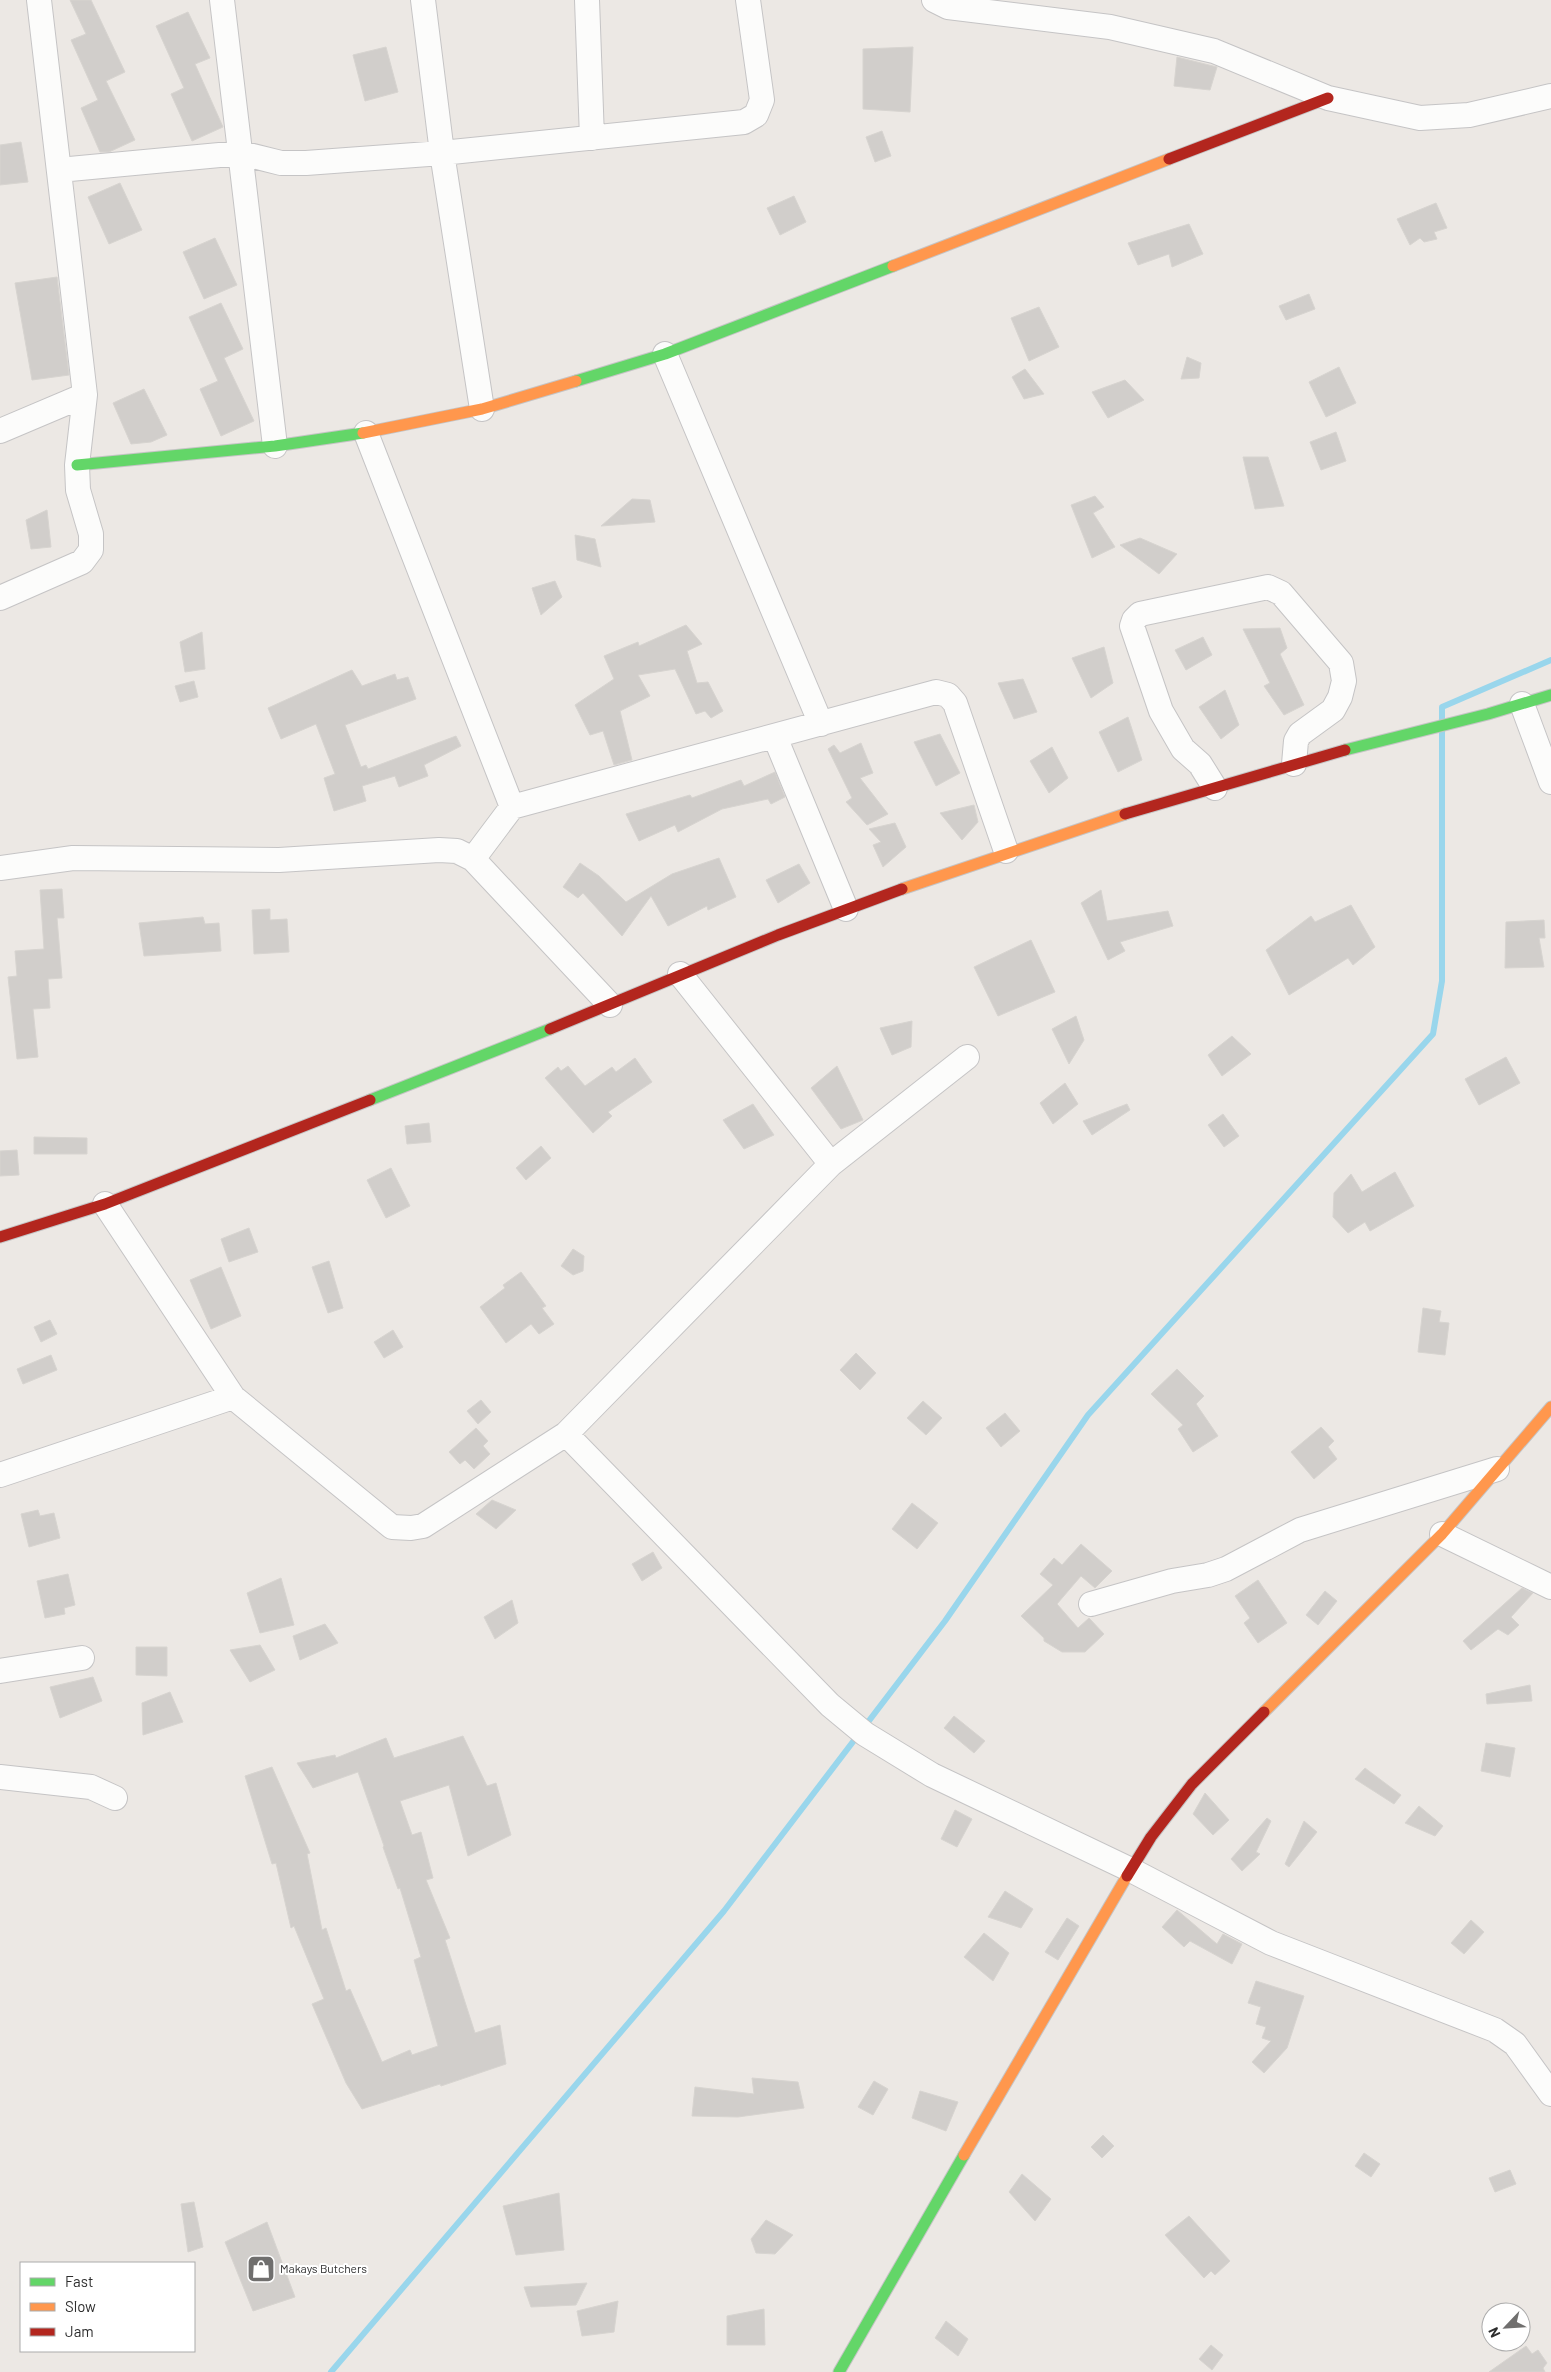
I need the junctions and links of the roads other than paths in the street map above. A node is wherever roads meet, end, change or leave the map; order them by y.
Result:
1 (39, 0) edge
2 (222, 0) edge
3 (424, 0) edge
4 (587, 0) edge
5 (748, 0) edge
6 (934, 0) edge
7 (1551, 96) edge
8 (1328, 98) junction
9 (592, 138) junction
10 (241, 153) junction
11 (442, 153) junction
12 (59, 170) junction
13 (665, 354) junction
14 (85, 395) junction
15 (482, 409) junction
16 (0, 431) edge
17 (366, 433) junction
18 (274, 446) junction
19 (76, 465) junction
20 (0, 598) edge
21 (1551, 695) edge
22 (1522, 704) junction
23 (821, 724) junction
24 (775, 737) junction
25 (1294, 764) junction
26 (1551, 782) edge
27 (1215, 788) junction
28 (512, 807) junction
29 (1006, 851) junction
30 (473, 859) junction
31 (0, 868) edge
32 (846, 909) junction
33 (680, 974) junction
34 (610, 1005) junction
35 (967, 1057) dead end
36 (830, 1164) junction
37 (105, 1204) junction
38 (0, 1237) edge
39 (233, 1397) junction
40 (1551, 1407) edge
41 (566, 1434) junction
42 (1497, 1469) junction
43 (0, 1475) edge
44 (1442, 1534) junction
45 (1551, 1587) edge
46 (1091, 1604) dead end
47 (82, 1658) dead end
48 (0, 1671) edge
49 (0, 1777) edge
50 (115, 1798) dead end
51 (1131, 1870) junction
52 (1551, 2094) edge
53 (839, 2372) edge

1 - 12 street
2 - 10 street
3 - 11 street
4 - 9 street
5 - 9 street
6 - 8 street
7 - 8 street
8 - 13 street
9 - 11 street
10 - 11 street
10 - 12 street
10 - 18 street
11 - 15 street
12 - 14 street
13 - 15 street
13 - 23 street
14 - 16 street
14 - 19 street
15 - 17 street
17 - 18 street
17 - 28 street
18 - 19 street
19 - 20 street
21 - 22 street
22 - 25 street
22 - 26 street
23 - 24 street
23 - 29 street
24 - 28 street
24 - 32 street
25 - 27 street
25 - 27 street
27 - 29 street
28 - 30 street
29 - 32 street
30 - 31 street
30 - 34 street
32 - 33 street
33 - 34 street
33 - 36 street
34 - 37 street
35 - 36 street
36 - 41 street
37 - 38 street
37 - 39 street
39 - 41 street
39 - 43 street
40 - 42 street
41 - 51 street
42 - 44 street
42 - 46 street
44 - 45 street
44 - 51 street
47 - 48 street
49 - 50 street
51 - 52 street
51 - 53 street

